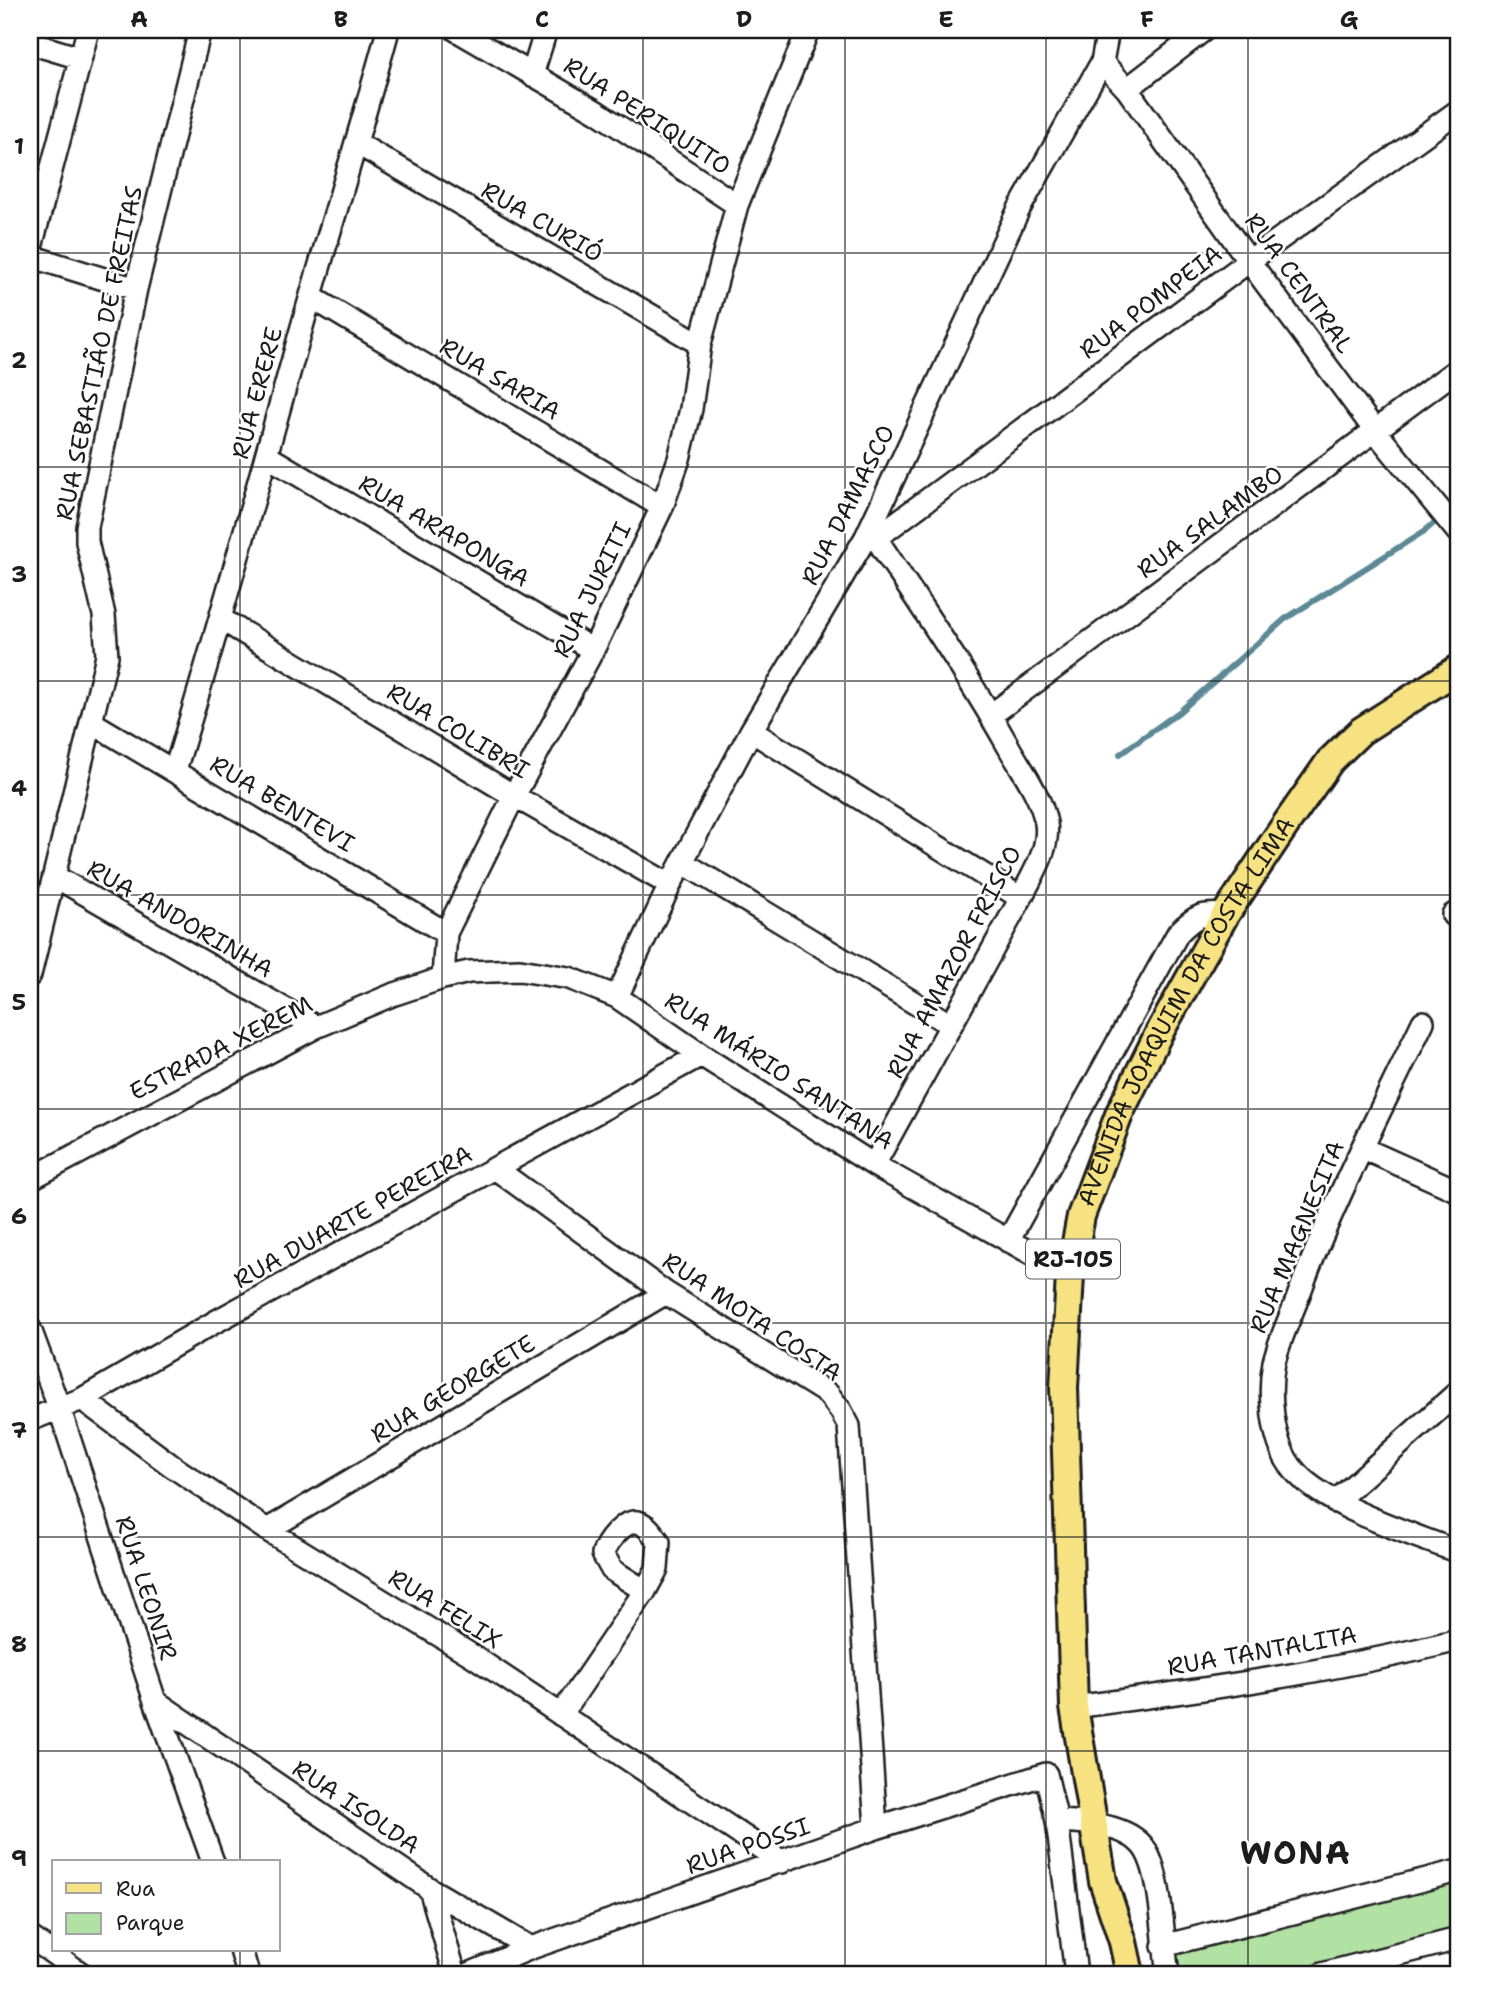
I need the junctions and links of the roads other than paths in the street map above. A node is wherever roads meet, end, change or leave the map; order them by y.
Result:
1 (88, 30) edge
2 (200, 30) edge
3 (388, 30) edge
4 (456, 30) edge
5 (546, 30) edge
6 (808, 30) edge
7 (1108, 30) edge
8 (1204, 30) edge
9 (30, 43) edge
10 (80, 58) junction
11 (1102, 62) junction
12 (533, 75) junction
13 (1127, 89) junction
14 (1458, 111) edge
15 (358, 144) junction
16 (737, 205) junction
17 (30, 254) edge
18 (1249, 261) junction
19 (136, 289) junction
20 (310, 297) junction
21 (700, 344) junction
22 (1458, 369) edge
23 (1376, 432) junction
24 (267, 456) junction
25 (662, 507) junction
26 (1458, 532) edge
27 (871, 537) junction
28 (221, 619) junction
29 (593, 650) junction
30 (1458, 669) edge
31 (991, 715) junction
32 (91, 722) junction
33 (751, 731) junction
34 (175, 770) junction
35 (514, 796) junction
36 (682, 862) junction
37 (54, 876) junction
38 (670, 885) junction
39 (1021, 898) junction
40 (1225, 915) junction
41 (446, 933) junction
42 (30, 975) edge
43 (443, 978) junction
44 (617, 997) junction
45 (1423, 1022) dead end
46 (951, 1025) junction
47 (316, 1027) junction
48 (701, 1055) junction
49 (1362, 1148) junction
50 (874, 1165) junction
51 (496, 1169) junction
52 (30, 1179) edge
53 (1458, 1191) edge
54 (1008, 1241) junction
55 (1070, 1275) junction
56 (666, 1293) junction
57 (30, 1329) edge
58 (1458, 1392) edge
59 (82, 1399) junction
60 (60, 1410) junction
61 (30, 1420) edge
62 (1335, 1502) junction
63 (267, 1530) junction
64 (1458, 1552) edge
65 (645, 1591) dead end
66 (1458, 1640) edge
67 (155, 1701) junction
68 (1074, 1707) junction
69 (561, 1715) junction
70 (1086, 1791) junction
71 (1052, 1798) junction
72 (1057, 1821) junction
73 (1091, 1823) junction
74 (876, 1828) junction
75 (212, 1860) edge
76 (782, 1862) junction
77 (1458, 1871) edge
78 (430, 1889) junction
79 (30, 1937) edge
80 (1458, 1939) edge
81 (1163, 1946) junction
82 (531, 1948) junction
83 (242, 1952) edge
84 (82, 1974) edge
85 (248, 1974) edge
86 (455, 1974) edge
87 (469, 1974) edge
88 (1076, 1974) edge
89 (1130, 1974) edge
90 (1168, 1974) edge
91 (1322, 1974) edge

1 - 10 street
2 - 19 street, RUA SEBASTIÃO DE FREITAS
3 - 15 street, RUA ERERE
4 - 12 street, RUA PERIQUITO
5 - 12 street
6 - 16 street
7 - 11 street, RUA DAMASCO
8 - 13 street
9 - 10 street
10 - 17 street
11 - 13 street, RUA CENTRAL
11 - 27 street, RUA DAMASCO
12 - 16 street, RUA PERIQUITO
13 - 18 street, RUA CENTRAL
14 - 18 street, RUA POMPEIA
15 - 20 street, RUA ERERE
15 - 21 street, RUA CURIÓ
16 - 21 street, RUA JURITI
17 - 19 street
18 - 23 street, RUA CENTRAL
18 - 27 street, RUA POMPEIA
19 - 32 street, RUA SEBASTIÃO DE FREITAS
20 - 24 street, RUA ERERE
20 - 25 street, RUA SARIA
21 - 25 street, RUA JURITI
22 - 23 street, RUA SALAMBO
23 - 26 street, RUA CENTRAL
23 - 31 street, RUA SALAMBO
24 - 28 street, RUA ERERE
24 - 29 street, RUA ARAPONGA
25 - 29 street, RUA JURITI
27 - 31 street, RUA AMAZOR FRISCO
27 - 33 street, RUA DAMASCO
28 - 34 street, RUA ERERE
28 - 35 street, RUA COLIBRI
29 - 35 street, RUA JURITI
30 - 40 main road, AVENIDA JOAQUIM DA COSTA LIMA / RJ-105
31 - 39 street, RUA AMAZOR FRISCO
32 - 34 street, RUA BENTEVI
32 - 37 street, RUA SEBASTIÃO DE FREITAS
33 - 36 street, RUA DAMASCO
33 - 39 street
34 - 41 street, RUA BENTEVI
35 - 38 street, RUA COLIBRI
35 - 41 street, RUA JURITI
36 - 38 street, RUA DAMASCO
36 - 46 street
37 - 42 street, RUA SEBASTIÃO DE FREITAS
37 - 47 street, RUA ANDORINHA
38 - 44 street, RUA DAMASCO
39 - 46 street, RUA AMAZOR FRISCO
40 - 54 street
40 - 55 main road, AVENIDA JOAQUIM DA COSTA LIMA / RJ-105
41 - 43 street, RUA JURITI
43 - 44 street, RUA MÁRIO SANTANA
43 - 47 street, ESTRADA XEREM
44 - 48 street, RUA MÁRIO SANTANA
45 - 49 street, RUA MAGNESITA
46 - 50 street, RUA AMAZOR FRISCO
47 - 52 street, ESTRADA XEREM
48 - 50 street, RUA MÁRIO SANTANA
48 - 51 street, RUA DUARTE PEREIRA
49 - 53 street
49 - 62 street, RUA MAGNESITA
50 - 54 street, RUA MÁRIO SANTANA
51 - 56 street, RUA MOTA COSTA
51 - 59 street, RUA DUARTE PEREIRA
54 - 55 street, RUA MÁRIO SANTANA
55 - 68 main road, AVENIDA JOAQUIM DA COSTA LIMA / RJ-105
56 - 63 street, RUA GEORGETE
56 - 74 street, RUA MOTA COSTA
57 - 60 street, RUA LEONIR
58 - 62 street
59 - 60 street, RUA DUARTE PEREIRA
59 - 63 street, RUA FELIX
60 - 61 street, RUA DUARTE PEREIRA
60 - 67 street, RUA LEONIR
62 - 64 street, RUA MAGNESITA
63 - 69 street, RUA FELIX
65 - 69 street
66 - 68 street, RUA TANTALITA
67 - 75 street, RUA LEONIR
67 - 78 street, RUA ISOLDA
68 - 70 main road, AVENIDA JOAQUIM DA COSTA LIMA / RJ-105
69 - 76 street, RUA FELIX
70 - 71 street
70 - 73 main road, AVENIDA JOAQUIM DA COSTA LIMA / RJ-105
71 - 72 street
71 - 74 street, RUA POSSI
72 - 73 street
72 - 88 street
73 - 81 street
73 - 89 main road, AVENIDA JOAQUIM DA COSTA LIMA / RJ-105
74 - 76 street, RUA POSSI
76 - 82 street, RUA POSSI
77 - 81 street
78 - 82 street, RUA ISOLDA
78 - 86 street
79 - 84 street
80 - 91 street
81 - 90 street
82 - 87 street, RUA POSSI
83 - 85 street

